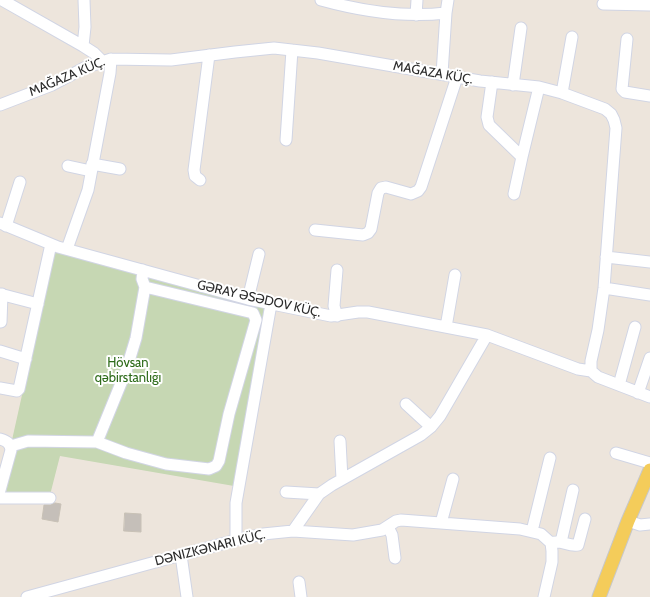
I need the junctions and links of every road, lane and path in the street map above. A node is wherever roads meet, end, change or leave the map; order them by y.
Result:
1 (2, 0) edge
2 (84, 0) edge
3 (321, 0) edge
4 (417, 0) edge
5 (448, 0) edge
6 (603, 4) dead end
7 (650, 5) edge
8 (446, 13) junction
9 (416, 15) junction
10 (521, 28) dead end
11 (572, 37) dead end
12 (626, 39) dead end
13 (83, 46) junction
14 (292, 50) junction
15 (209, 55) junction
16 (107, 60) junction
17 (442, 74) junction
18 (457, 77) junction
19 (492, 82) junction
20 (513, 84) junction
21 (539, 87) junction
22 (562, 93) junction
23 (0, 95) edge
24 (650, 96) edge
25 (5, 104) edge
26 (286, 140) dead end
27 (522, 157) junction
28 (68, 166) dead end
29 (92, 167) junction
30 (120, 169) dead end
31 (200, 180) dead end
32 (20, 182) dead end
33 (514, 194) dead end
34 (3, 224) edge
35 (315, 230) dead end
36 (51, 244) junction
37 (67, 249) junction
38 (259, 254) dead end
39 (606, 257) junction
40 (650, 262) edge
41 (143, 270) junction
42 (337, 270) dead end
43 (455, 275) dead end
44 (145, 287) junction
45 (604, 288) junction
46 (1, 294) edge
47 (650, 295) edge
48 (248, 299) junction
49 (38, 304) junction
50 (271, 304) junction
51 (337, 316) junction
52 (1, 322) edge
53 (446, 327) junction
54 (635, 327) dead end
55 (487, 335) junction
56 (0, 351) edge
57 (650, 358) edge
58 (26, 359) junction
59 (591, 371) junction
60 (619, 385) junction
61 (0, 388) edge
62 (638, 392) junction
63 (650, 397) edge
64 (406, 404) dead end
65 (431, 427) junction
66 (0, 439) edge
67 (340, 441) dead end
68 (97, 442) junction
69 (11, 446) junction
70 (616, 453) dead end
71 (550, 458) dead end
72 (650, 463) edge
73 (650, 470) edge
74 (342, 479) junction
75 (453, 479) dead end
76 (0, 490) edge
77 (573, 490) dead end
78 (286, 492) dead end
79 (320, 494) junction
80 (0, 498) edge
81 (50, 498) dead end
82 (585, 520) dead end
83 (628, 521) junction
84 (441, 523) junction
85 (650, 524) edge
86 (388, 527) junction
87 (293, 531) junction
88 (532, 531) junction
89 (236, 540) junction
90 (556, 542) junction
91 (181, 555) junction
92 (395, 558) dead end
93 (299, 582) dead end
94 (27, 597) edge
95 (187, 597) edge
96 (301, 597) edge
97 (544, 597) edge
98 (599, 597) edge

1 - 13 street
2 - 13 street
3 - 9 street
4 - 9 street
5 - 8 street
6 - 7 street
8 - 9 street
8 - 17 street
10 - 20 street
11 - 22 street
12 - 24 street
13 - 16 street
14 - 15 street, MAĞAZA KÜÇ.
14 - 17 street, MAĞAZA KÜÇ.
14 - 26 street
15 - 16 street, MAĞAZA KÜÇ.
15 - 31 street
16 - 25 street, MAĞAZA KÜÇ.
16 - 29 street
17 - 18 street, MAĞAZA KÜÇ.
18 - 19 street, MAĞAZA KÜÇ.
18 - 35 street
19 - 20 street, MAĞAZA KÜÇ.
19 - 27 street
20 - 21 street, MAĞAZA KÜÇ.
21 - 22 street, MAĞAZA KÜÇ.
21 - 27 street
22 - 39 street, MAĞAZA KÜÇ.
23 - 25 street
27 - 33 street
28 - 29 street
29 - 30 street
29 - 37 street
32 - 34 street
34 - 36 street, GƏRAY ƏSƏDOV KÜÇ.
36 - 37 street, GƏRAY ƏSƏDOV KÜÇ.
36 - 49 street
37 - 41 street, GƏRAY ƏSƏDOV KÜÇ.
38 - 48 street
39 - 40 street
39 - 45 street, MAĞAZA KÜÇ.
41 - 44 street
41 - 48 street, GƏRAY ƏSƏDOV KÜÇ.
42 - 51 street
43 - 53 street
44 - 68 street
44 - 68 street
45 - 47 street
45 - 59 street, MAĞAZA KÜÇ.
46 - 49 street
46 - 52 street
48 - 50 street, GƏRAY ƏSƏDOV KÜÇ.
49 - 58 street
50 - 51 street, GƏRAY ƏSƏDOV KÜÇ.
50 - 89 street
51 - 53 street, GƏRAY ƏSƏDOV KÜÇ.
53 - 55 street, GƏRAY ƏSƏDOV KÜÇ.
54 - 60 street
55 - 59 street, GƏRAY ƏSƏDOV KÜÇ.
55 - 65 street
56 - 58 street
57 - 62 street
58 - 61 street
59 - 60 street, GƏRAY ƏSƏDOV KÜÇ.
60 - 62 street, GƏRAY ƏSƏDOV KÜÇ.
62 - 63 street, GƏRAY ƏSƏDOV KÜÇ.
64 - 65 street
65 - 74 street
66 - 69 street
67 - 74 street
68 - 69 street
69 - 76 street
70 - 72 street
71 - 88 street
73 - 83 main road
74 - 79 street
75 - 84 street
77 - 90 street
78 - 79 street
79 - 87 street
80 - 81 street
82 - 90 street
83 - 85 street
83 - 98 main road
84 - 86 street
84 - 88 street
86 - 87 street
86 - 92 street
87 - 89 street
88 - 90 street
89 - 91 street
90 - 97 street
91 - 94 street
91 - 95 street
93 - 96 street

